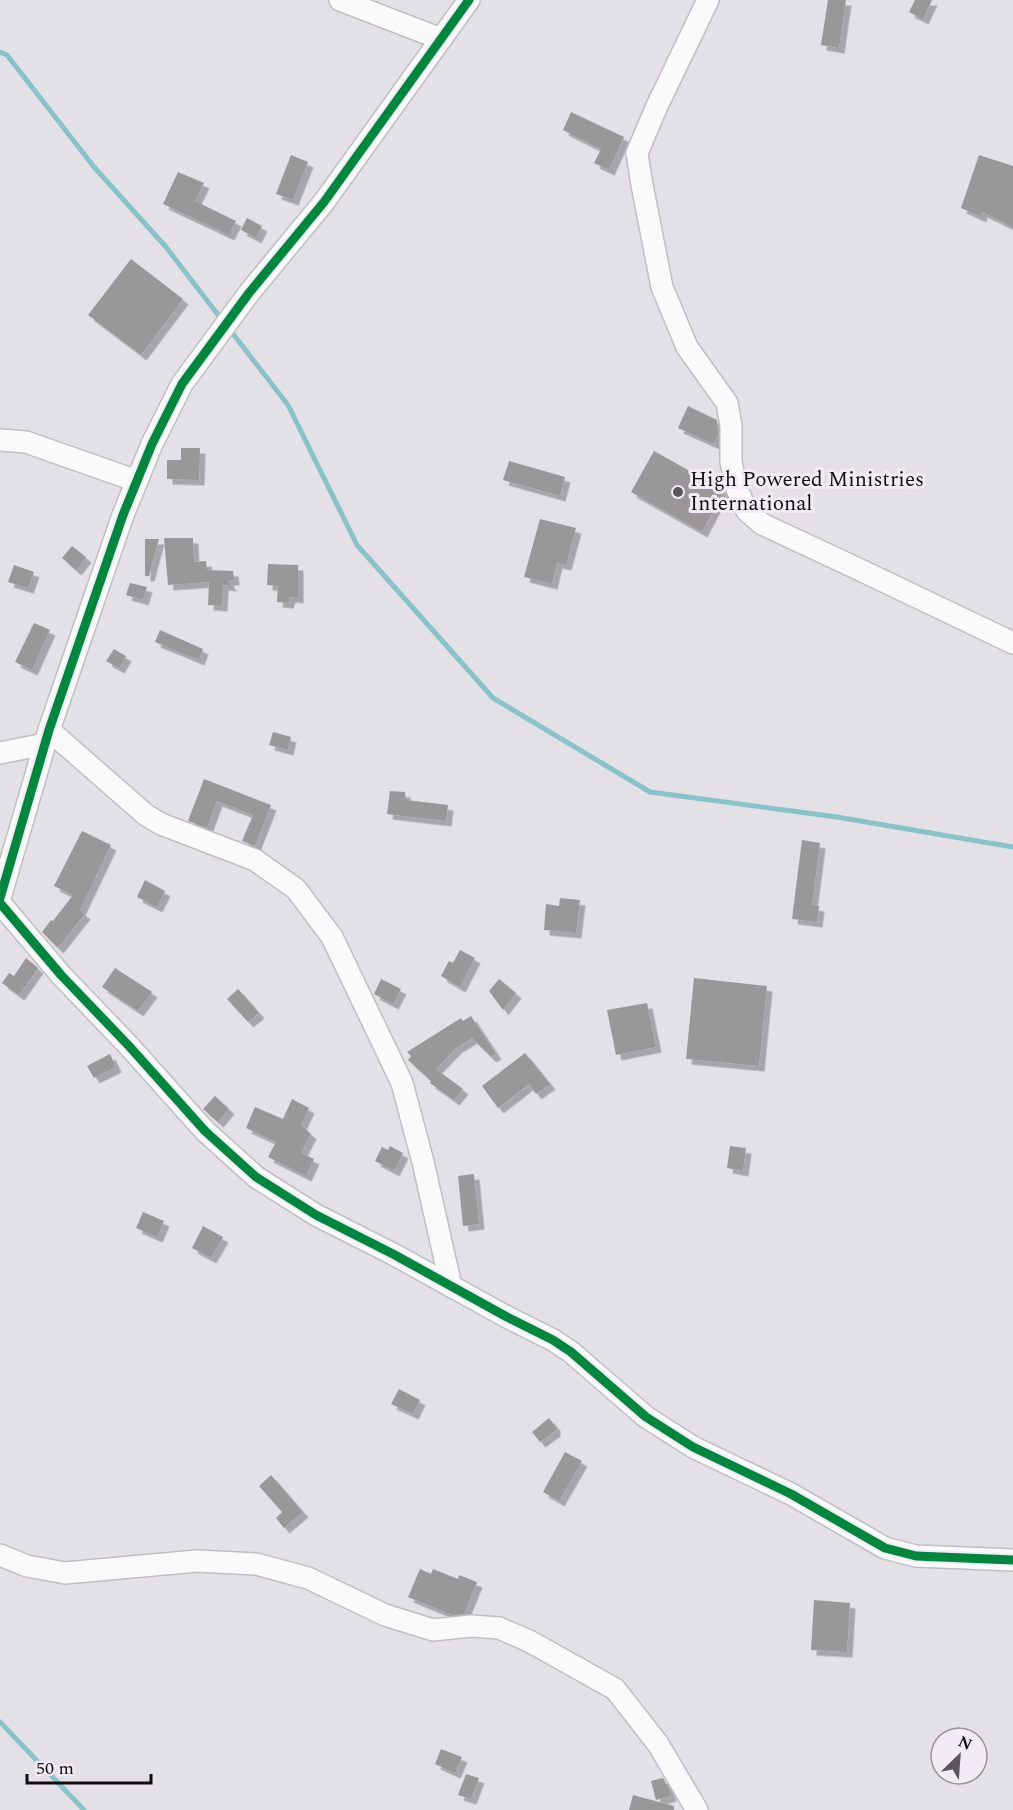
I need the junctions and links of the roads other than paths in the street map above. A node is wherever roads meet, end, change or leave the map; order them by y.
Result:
1 (340, 0) edge
2 (469, 0) edge
3 (708, 0) edge
4 (441, 39) junction
5 (0, 440) edge
6 (137, 481) junction
7 (1013, 643) edge
8 (47, 737) junction
9 (0, 753) edge
10 (0, 898) edge
11 (0, 903) edge
12 (451, 1286) junction
13 (0, 1555) edge
14 (1013, 1560) edge
15 (697, 1810) edge

1 - 4 street
2 - 4 street
3 - 7 street
4 - 6 street
5 - 6 street
6 - 8 street
8 - 9 street
8 - 10 street
8 - 12 street
11 - 12 street
12 - 14 street
13 - 15 street

